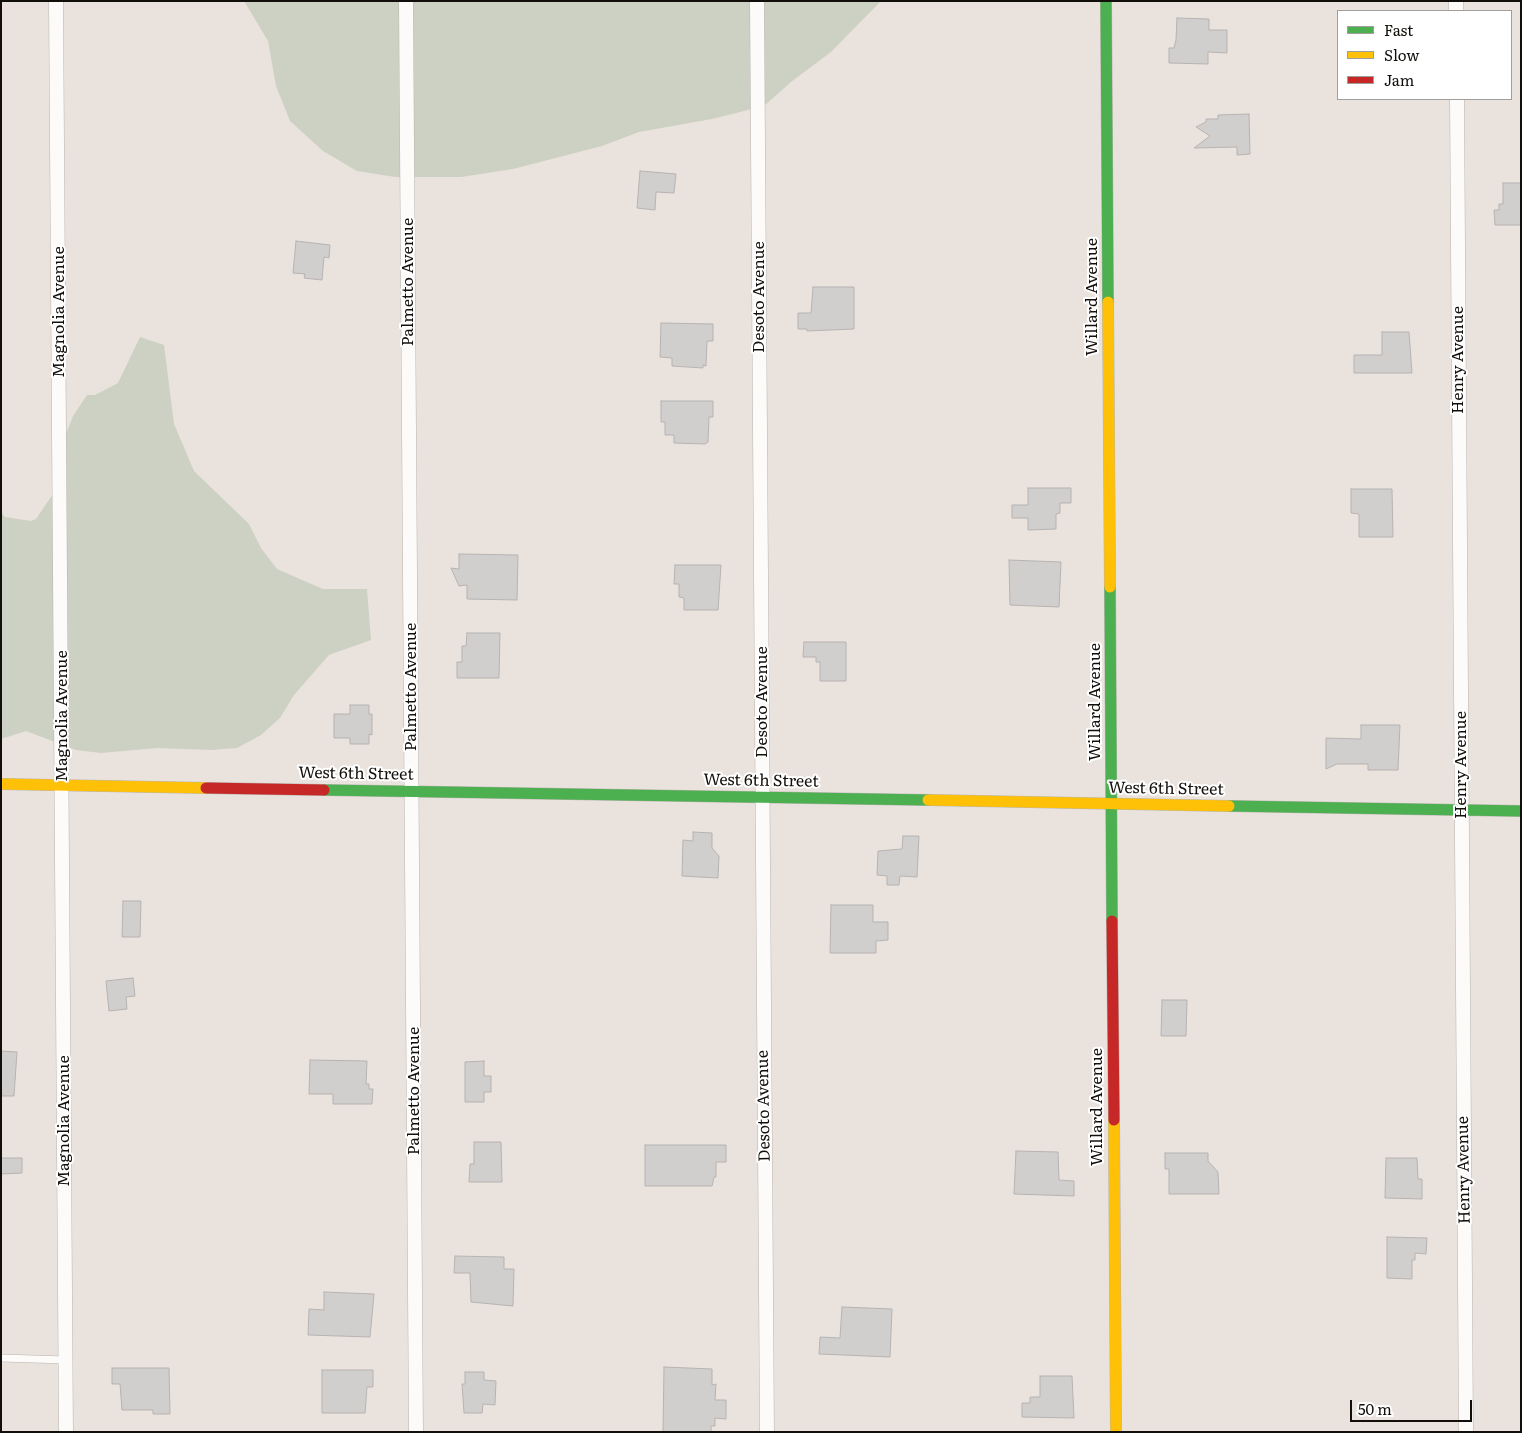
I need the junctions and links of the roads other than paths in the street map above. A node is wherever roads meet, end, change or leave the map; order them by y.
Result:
1 (56, 1) edge
2 (406, 1) edge
3 (757, 1) edge
4 (1106, 1) edge
5 (1456, 100) edge
6 (1, 784) edge
7 (62, 785) junction
8 (412, 791) junction
9 (762, 798) junction
10 (1112, 804) junction
11 (1461, 810) junction
12 (1521, 811) edge
13 (1, 1358) edge
14 (66, 1360) junction
15 (66, 1432) edge
16 (416, 1432) edge
17 (766, 1432) edge
18 (1116, 1432) edge
19 (1466, 1432) edge

1 - 7 street, Magnolia Avenue
2 - 8 street, Palmetto Avenue
3 - 9 street, Desoto Avenue
4 - 10 street, Willard Avenue
5 - 11 street, Henry Avenue
6 - 7 street, West 6th Street
7 - 8 street, West 6th Street
7 - 14 street, Magnolia Avenue
8 - 9 street, West 6th Street
8 - 16 street, Palmetto Avenue
9 - 10 street, West 6th Street
9 - 17 street, Desoto Avenue
10 - 11 street, West 6th Street
10 - 18 street, Willard Avenue
11 - 12 street, West 6th Street
11 - 19 street, Henry Avenue
13 - 14 lane
14 - 15 street, Magnolia Avenue

